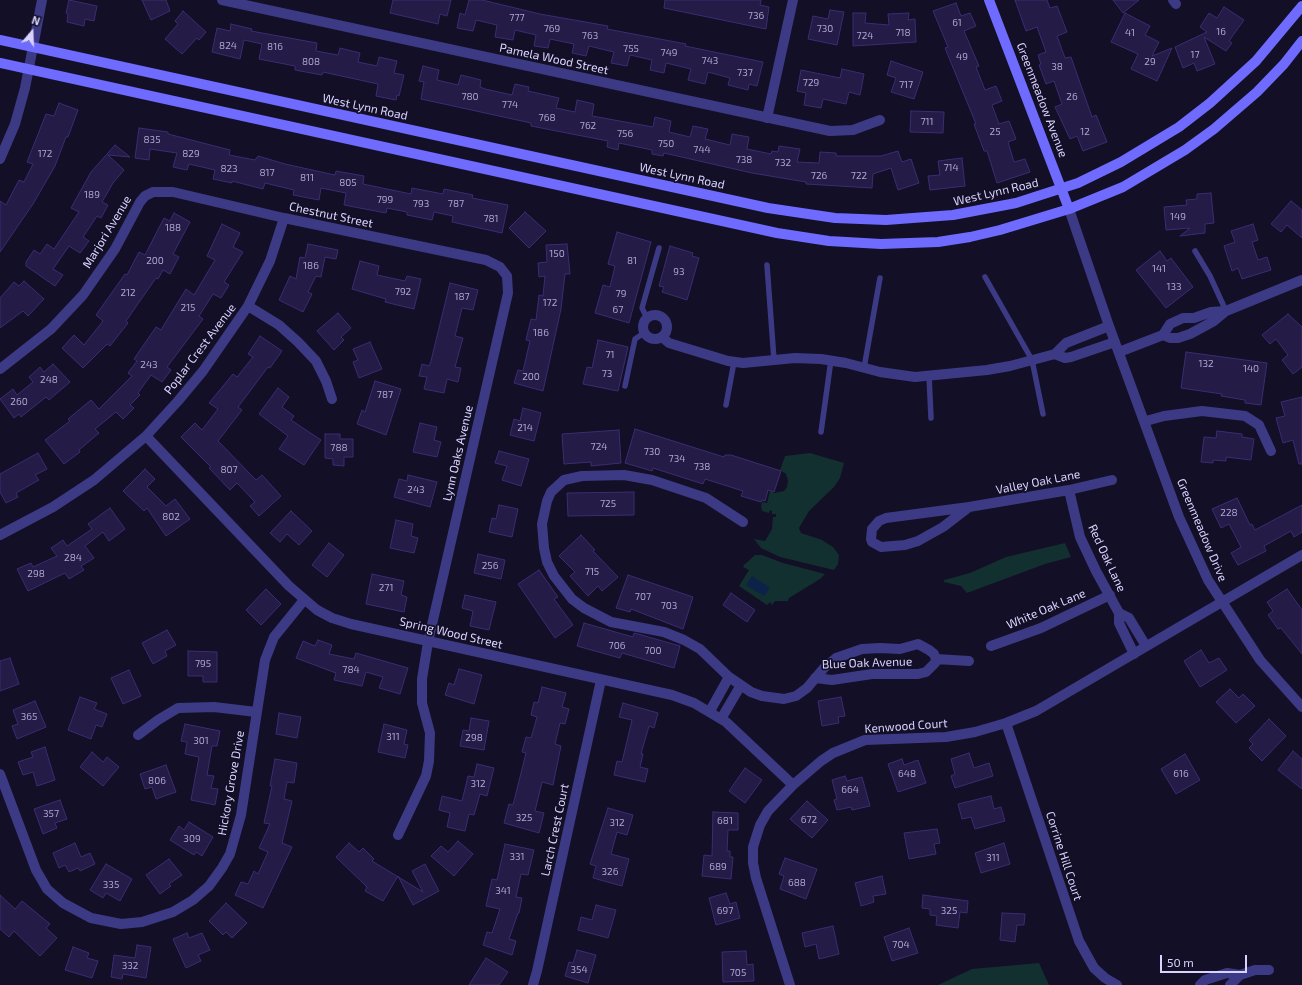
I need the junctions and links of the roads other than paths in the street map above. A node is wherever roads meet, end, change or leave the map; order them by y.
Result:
1 (42, 0) edge
2 (222, 0) edge
3 (792, 0) edge
4 (989, 0) edge
5 (1302, 6) edge
6 (0, 40) edge
7 (1302, 41) edge
8 (33, 47) junction
9 (0, 64) edge
10 (28, 70) junction
11 (767, 118) junction
12 (880, 120) dead end
13 (0, 157) edge
14 (1061, 189) junction
15 (152, 193) joint
16 (1069, 209) junction
17 (284, 218) junction
18 (658, 248) dead end
19 (1195, 251) dead end
20 (767, 265) dead end
21 (503, 271) joint
22 (985, 277) dead end
23 (880, 278) dead end
24 (1302, 282) edge
25 (248, 306) junction
26 (1226, 311) junction
27 (647, 318) junction
28 (1187, 318) junction
29 (1109, 326) junction
30 (1194, 332) junction
31 (644, 333) junction
32 (1163, 335) junction
33 (662, 337) junction
34 (1115, 342) junction
35 (1119, 352) junction
36 (1055, 354) junction
37 (774, 360) junction
38 (831, 360) junction
39 (1032, 360) junction
40 (734, 362) junction
41 (864, 368) junction
42 (0, 369) edge
43 (929, 375) junction
44 (625, 386) dead end
45 (332, 399) dead end
46 (726, 405) dead end
47 (1043, 414) dead end
48 (931, 418) dead end
49 (1146, 422) junction
50 (821, 432) dead end
51 (146, 436) junction
52 (1271, 451) dead end
53 (1112, 480) dead end
54 (1069, 490) junction
55 (969, 508) junction
56 (743, 522) dead end
57 (0, 535) edge
58 (1302, 555) edge
59 (1110, 596) junction
60 (304, 600) junction
61 (1220, 602) junction
62 (1119, 613) junction
63 (428, 642) junction
64 (991, 646) dead end
65 (1146, 646) junction
66 (1134, 654) junction
67 (936, 659) junction
68 (969, 661) dead end
69 (729, 677) junction
70 (815, 678) junction
71 (601, 680) junction
72 (741, 685) junction
73 (1302, 707) edge
74 (710, 711) junction
75 (256, 712) junction
76 (721, 719) junction
77 (1006, 723) junction
78 (138, 736) dead end
79 (0, 774) edge
80 (793, 785) junction
81 (398, 836) dead end
82 (1269, 970) dead end
83 (1240, 975) junction
84 (533, 985) edge
85 (790, 985) edge
86 (1117, 985) edge
87 (1200, 985) edge
88 (1230, 985) edge

1 - 8 street
2 - 11 street, Pamela Wood Street
3 - 11 street
4 - 14 main road, Greenmeadow Avenue
5 - 14 main road, West Lynn Road
6 - 8 main road, West Lynn Road
7 - 16 main road
8 - 10 street
8 - 14 main road, West Lynn Road
9 - 10 main road
10 - 13 street
10 - 16 main road
11 - 12 street, Pamela Wood Street
14 - 16 main road, Greenmeadow Avenue
15 - 17 street, Chestnut Street
15 - 42 street, Marjori Avenue
16 - 29 street, Greenmeadow Drive
17 - 21 street, Chestnut Street
17 - 25 street, Poplar Crest Avenue
18 - 27 lane
19 - 26 lane
20 - 37 lane
21 - 63 street, Lynn Oaks Avenue
22 - 39 lane
23 - 41 lane
24 - 26 street
25 - 45 street
25 - 51 street, Poplar Crest Avenue
26 - 28 street
26 - 30 street
27 - 31 street
27 - 33 street
28 - 30 street
28 - 32 street
29 - 34 street, Greenmeadow Drive
29 - 36 street
30 - 32 street
31 - 33 street
31 - 44 lane
32 - 35 street
33 - 40 street
34 - 35 street, Greenmeadow Drive
34 - 36 street
35 - 49 street, Greenmeadow Drive
36 - 39 street
37 - 38 street
37 - 40 street
38 - 41 street
38 - 50 lane
39 - 43 street
39 - 47 lane
40 - 46 lane
41 - 43 street
43 - 48 lane
49 - 52 street
49 - 61 street, Greenmeadow Drive
51 - 57 street, Poplar Crest Avenue
51 - 60 street, Spring Wood Street
53 - 54 street, Valley Oak Lane
54 - 55 street, Valley Oak Lane
54 - 59 street, Red Oak Lane
55 - 55 street, Valley Oak Lane
56 - 69 street, Blue Oak Avenue
58 - 61 street, Kenwood Court
59 - 62 street, Red Oak Lane
59 - 64 street, White Oak Lane
60 - 63 street, Spring Wood Street
60 - 75 street, Hickory Grove Drive
61 - 65 street, Kenwood Court
61 - 73 street, Greenmeadow Drive
62 - 65 street, Red Oak Lane
62 - 66 street, Red Oak Lane
63 - 71 street, Spring Wood Street
63 - 81 street, Lynn Oaks Avenue
65 - 66 street, Kenwood Court
66 - 77 street, Kenwood Court
67 - 68 street
67 - 70 street, Blue Oak Avenue
67 - 70 street, Blue Oak Avenue
69 - 72 street, Blue Oak Avenue
69 - 74 street
70 - 72 street, Blue Oak Avenue
71 - 74 street, Spring Wood Street
71 - 84 street, Larch Crest Court
72 - 76 street
74 - 76 street, Spring Wood Street
75 - 78 street
75 - 79 street, Hickory Grove Drive
76 - 80 street, Spring Wood Street
77 - 80 street, Kenwood Court
77 - 86 street, Corrine Hill Court
80 - 85 street, Kenwood Court
82 - 83 street
83 - 87 street
83 - 88 street

